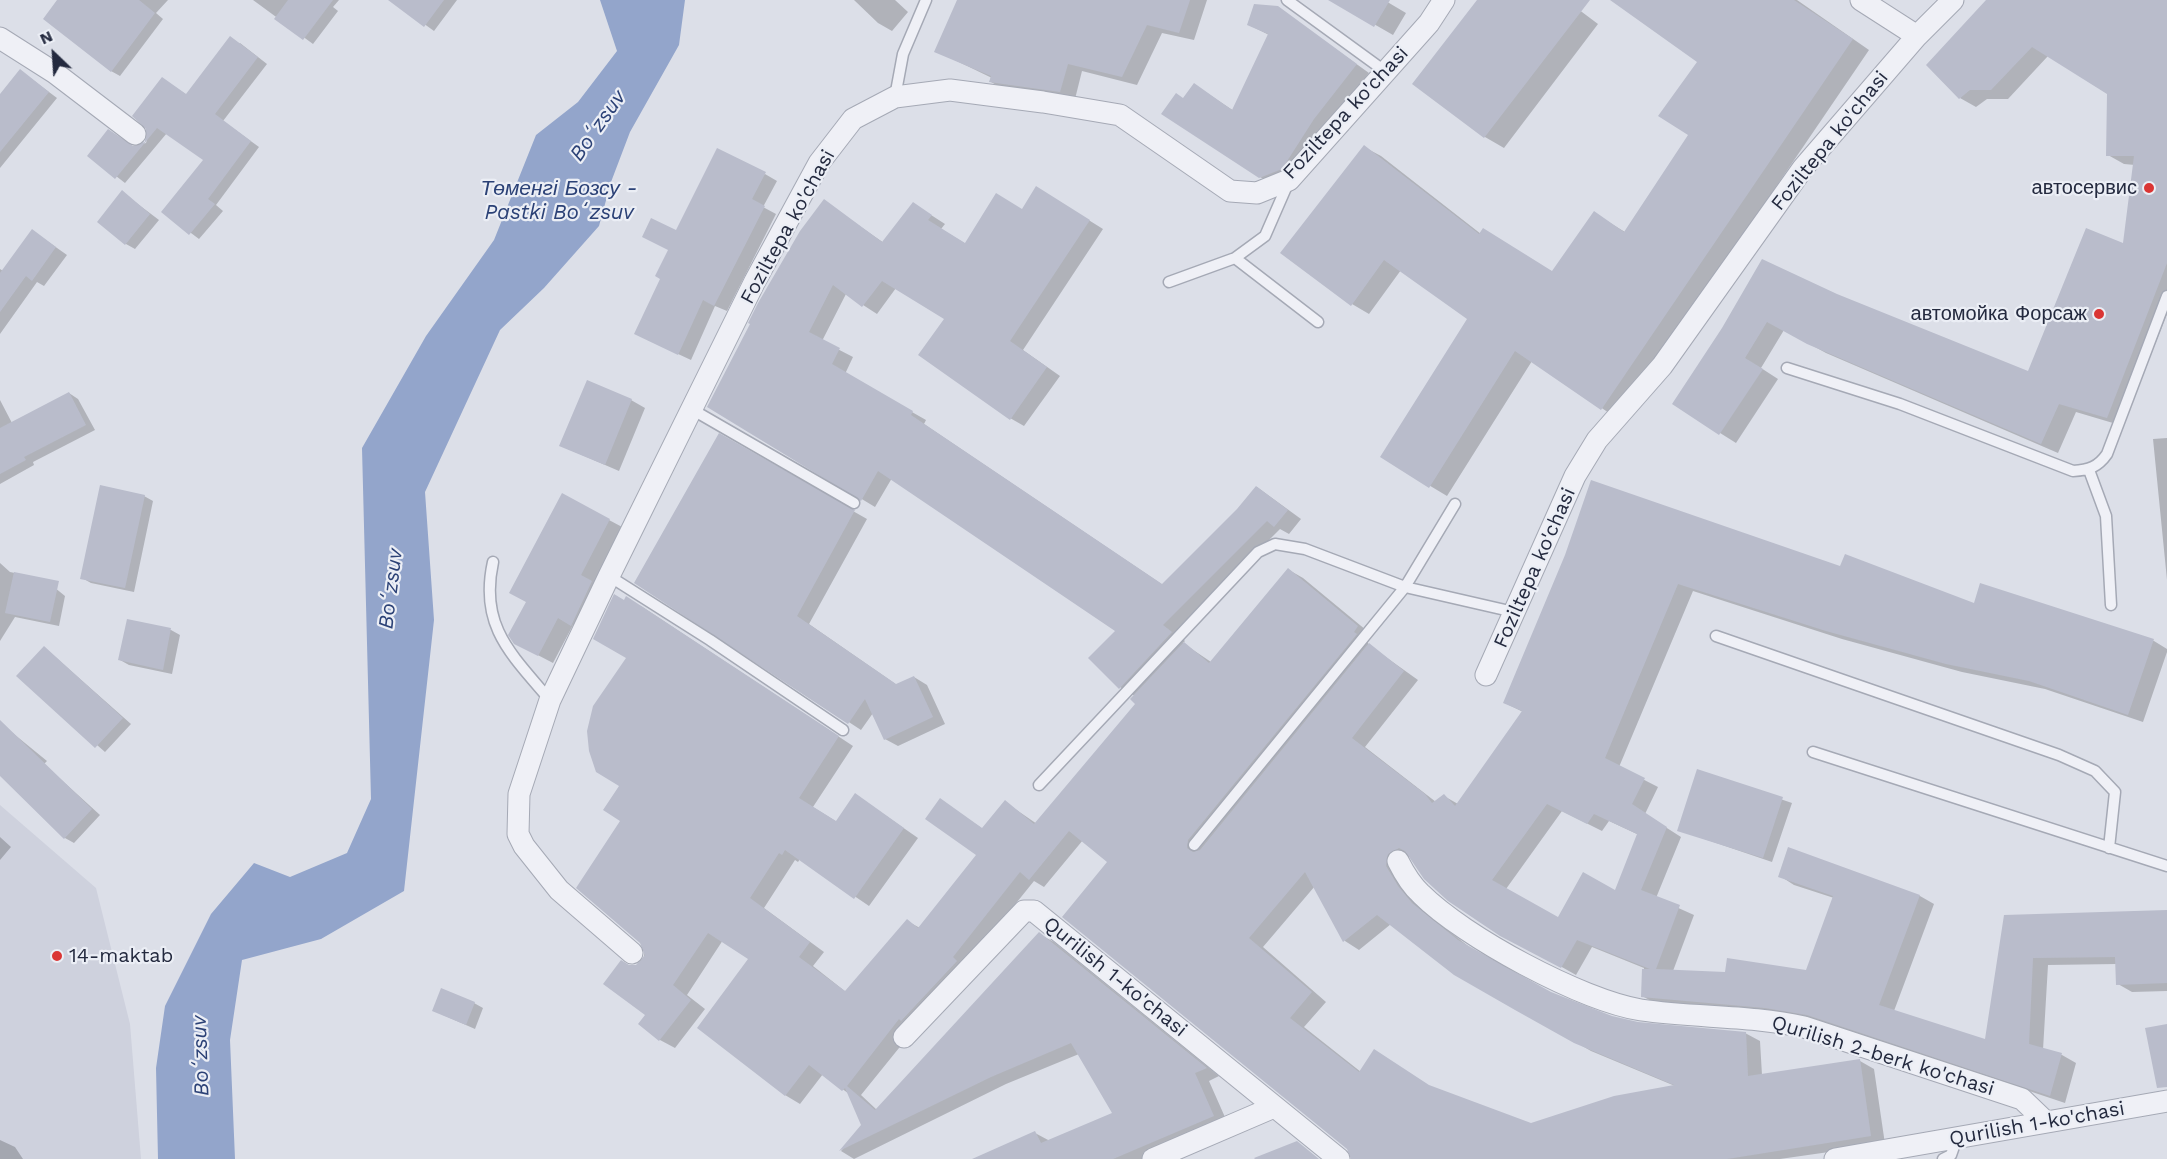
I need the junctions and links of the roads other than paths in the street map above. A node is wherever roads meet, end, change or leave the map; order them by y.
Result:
1 (926, 0) edge
2 (1287, 0) edge
3 (1444, 0) edge
4 (1862, 0) edge
5 (1953, 0) edge
6 (1917, 36) junction
7 (0, 38) edge
8 (1386, 72) junction
9 (895, 97) junction
10 (135, 134) dead end
11 (1289, 180) junction
12 (1236, 258) junction
13 (1169, 282) dead end
14 (2167, 296) edge
15 (1318, 322) dead end
16 (1787, 368) dead end
17 (693, 410) junction
18 (2089, 470) junction
19 (854, 503) dead end
20 (1455, 504) dead end
21 (493, 562) dead end
22 (609, 576) junction
23 (1405, 587) junction
24 (2111, 605) dead end
25 (1515, 612) junction
26 (1716, 636) dead end
27 (1486, 675) dead end
28 (550, 699) junction
29 (843, 730) dead end
30 (1813, 752) dead end
31 (1039, 785) dead end
32 (1194, 845) dead end
33 (2109, 848) junction
34 (1398, 861) dead end
35 (2167, 866) edge
36 (632, 953) dead end
37 (904, 1037) dead end
38 (2167, 1101) edge
39 (1274, 1107) junction
40 (2046, 1122) junction
41 (1957, 1138) junction
42 (1153, 1159) edge
43 (1339, 1159) edge
44 (1835, 1159) edge
45 (1943, 1159) edge

1 - 9 lane
2 - 8 lane
3 - 8 street, Foziltepa ko'chasi
4 - 6 street
5 - 6 street, Foziltepa ko'chasi
6 - 25 street, Foziltepa ko'chasi
7 - 10 street
8 - 11 street, Foziltepa ko'chasi
9 - 11 street, Foziltepa ko'chasi
9 - 17 street, Foziltepa ko'chasi
11 - 12 lane
12 - 13 lane
12 - 15 lane
14 - 18 lane
16 - 18 lane
17 - 19 lane
17 - 22 street, Foziltepa ko'chasi
18 - 24 lane
20 - 23 lane
21 - 28 lane
22 - 28 street, Foziltepa ko'chasi
22 - 29 lane
23 - 25 lane
23 - 31 lane
23 - 32 lane
25 - 27 street, Foziltepa ko'chasi
26 - 33 lane
28 - 36 street, Foziltepa ko'chasi
30 - 33 lane
33 - 35 lane
34 - 40 street, Qurilish 2-berk ko'chasi
37 - 39 street, Qurilish 1-ko'chasi
38 - 40 street, Qurilish 1-ko'chasi
39 - 42 street
39 - 43 street, Qurilish 1-ko'chasi
40 - 41 street, Qurilish 1-ko'chasi
41 - 44 street, Qurilish 1-ko'chasi
41 - 45 lane

